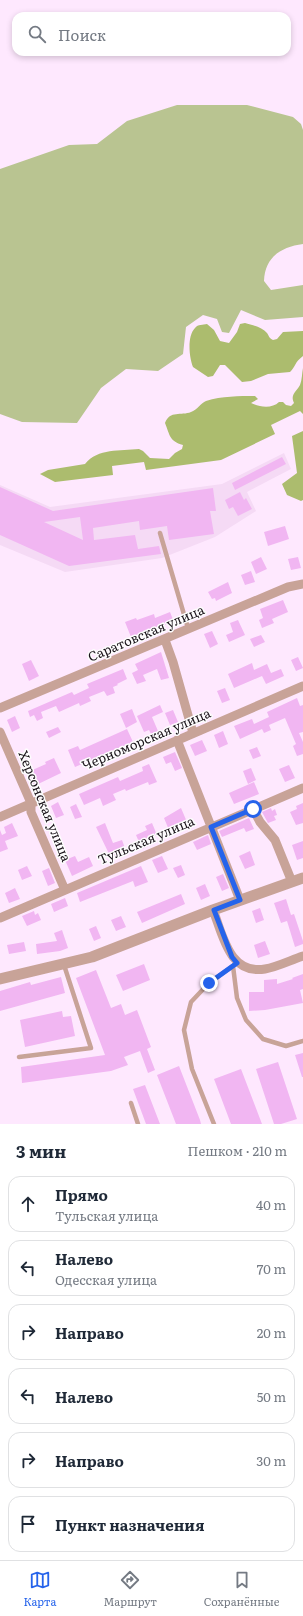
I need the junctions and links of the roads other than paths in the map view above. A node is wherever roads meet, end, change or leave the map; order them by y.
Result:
1 (160, 533) dead end
2 (303, 584) edge
3 (188, 628) junction
4 (165, 640) junction
5 (303, 686) edge
6 (0, 708) edge
7 (0, 732) edge
8 (192, 734) junction
9 (177, 740) junction
10 (303, 788) edge
11 (31, 803) junction
12 (253, 809) junction
13 (0, 817) edge
14 (211, 827) junction
15 (303, 878) edge
16 (292, 882) junction
17 (65, 890) junction
18 (240, 900) junction
19 (214, 910) junction
20 (0, 918) edge
21 (303, 956) edge
22 (235, 964) junction
23 (64, 965) junction
24 (0, 979) edge
25 (303, 1041) edge
26 (19, 1057) dead end
27 (131, 1103) dead end
28 (138, 1124) edge
29 (214, 1124) edge

1 - 3 lane
2 - 3 street, Саратовская улица
3 - 4 street, Саратовская улица
4 - 6 street, Саратовская улица
4 - 8 street
5 - 8 street, Черноморская улица
7 - 11 street, Херсонская улица
8 - 9 street, Черноморская улица
9 - 11 street, Черноморская улица
9 - 14 street
10 - 12 street, Тульская улица
11 - 13 street, Черноморская улица
11 - 17 street, Херсонская улица
12 - 14 street, Тульская улица
12 - 16 street
14 - 17 street, Тульская улица
14 - 18 street
15 - 16 street
16 - 18 street
17 - 20 street, Тульская улица
18 - 19 street
19 - 22 street
19 - 23 street
21 - 22 street
22 - 25 lane
22 - 29 lane
23 - 24 street
23 - 26 lane
27 - 28 lane

